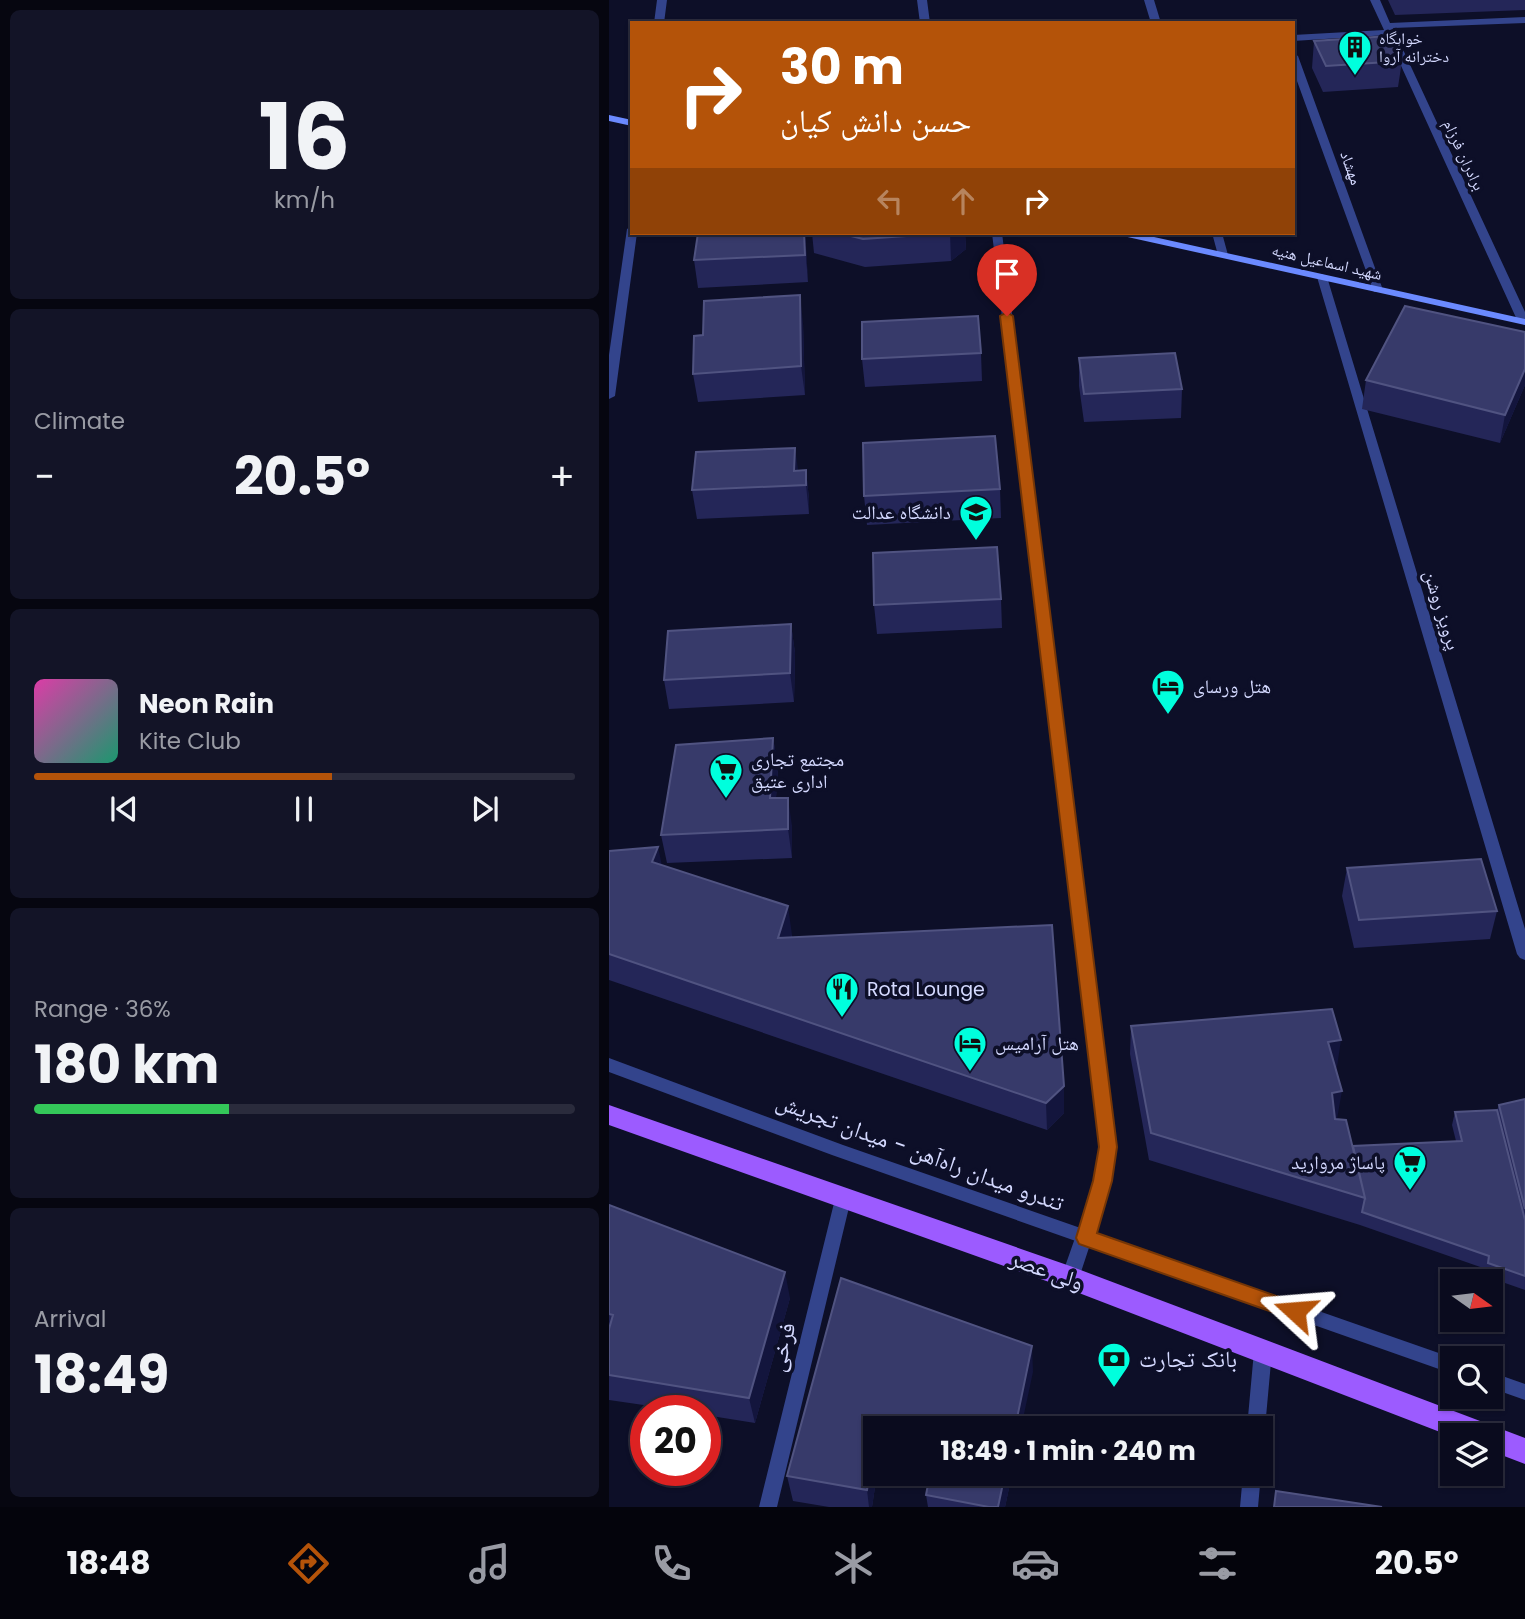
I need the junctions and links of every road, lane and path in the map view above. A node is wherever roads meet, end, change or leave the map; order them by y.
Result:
1 (662, 0) edge
2 (922, 0) edge
3 (1149, 0) edge
4 (1375, 0) edge
5 (1525, 20) edge
6 (659, 21) edge
7 (925, 21) edge
8 (1155, 21) edge
9 (1388, 29) junction
10 (1295, 38) edge
11 (1295, 62) edge
12 (609, 118) edge
13 (630, 123) edge
14 (631, 235) edge
15 (997, 235) edge
16 (1132, 235) edge
17 (1218, 235) edge
18 (1223, 255) junction
19 (1322, 277) junction
20 (1378, 290) junction
21 (1525, 322) edge
22 (609, 396) edge
23 (1525, 954) edge
24 (609, 1065) edge
25 (609, 1115) edge
26 (843, 1199) junction
27 (1086, 1238) junction
28 (1070, 1278) junction
29 (1263, 1352) junction
30 (1440, 1361) edge
31 (1503, 1384) edge
32 (1525, 1392) edge
33 (1257, 1416) edge
34 (1450, 1423) edge
35 (1503, 1443) edge
36 (1525, 1451) edge
37 (1251, 1486) edge
38 (768, 1507) edge
39 (1249, 1507) edge

1 - 6 street
2 - 7 street
3 - 8 street
4 - 9 street, برادران فرزام
5 - 9 street
9 - 10 street
9 - 21 street, برادران فرزام
11 - 20 street, مهشاد
12 - 13 main road
14 - 22 street
15 - 27 street
16 - 18 main road, شهید اسماعیل هنیه
17 - 18 street
18 - 19 main road, شهید اسماعیل هنیه
19 - 20 main road, شهید اسماعیل هنیه
19 - 23 street, پرویز روشن
20 - 21 main road, شهید اسماعیل هنیه
24 - 27 street, تندرو میدان راه‌آهن - میدان تجریش
25 - 26 main road, ولی عصر
26 - 28 main road, ولی عصر
26 - 38 street, فرخی
27 - 28 street
27 - 30 street, تندرو میدان راه‌آهن - میدان تجریش
28 - 29 main road, ولی عصر
29 - 33 street
29 - 34 main road, ولی عصر
31 - 32 street
35 - 36 main road
37 - 39 street

